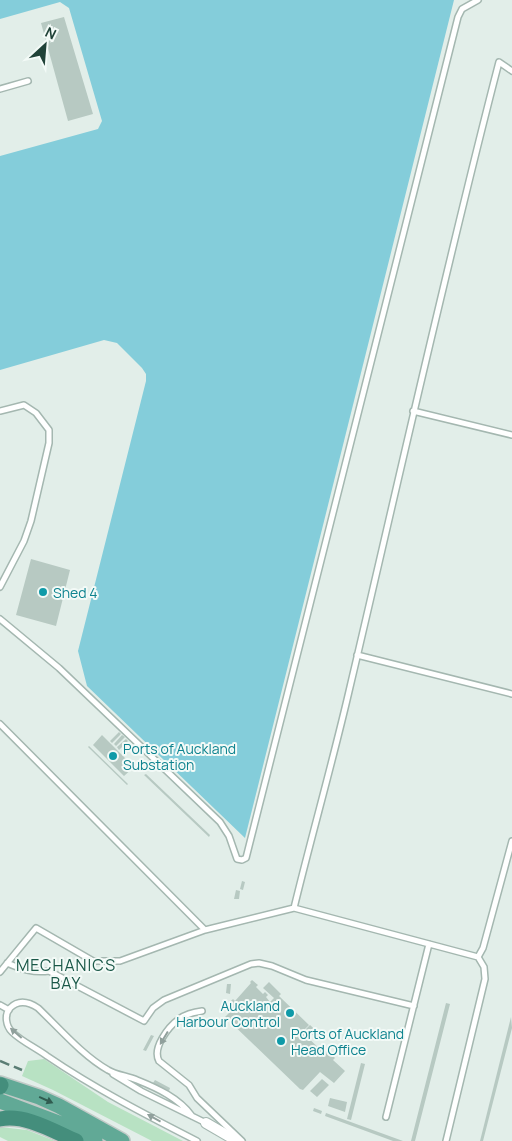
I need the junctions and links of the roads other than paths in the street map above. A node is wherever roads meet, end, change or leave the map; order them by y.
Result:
1 (478, 0) edge
2 (512, 71) edge
3 (28, 81) dead end
4 (0, 89) edge
5 (0, 411) edge
6 (413, 411) junction
7 (512, 435) edge
8 (0, 588) edge
9 (0, 619) edge
10 (358, 655) junction
11 (512, 694) edge
12 (0, 724) edge
13 (512, 841) edge
14 (294, 908) junction
15 (206, 930) junction
16 (429, 944) junction
17 (478, 957) junction
18 (7, 963) junction
19 (0, 972) edge
20 (0, 1005) edge
21 (414, 1006) junction
22 (9, 1010) junction
23 (202, 1011) dead end
24 (0, 1085) edge
25 (0, 1101) edge
26 (386, 1117) dead end
27 (0, 1119) edge
28 (206, 1123) joint
29 (76, 1141) edge
30 (95, 1141) edge
31 (122, 1141) edge
32 (197, 1141) edge
33 (237, 1141) edge
34 (242, 1141) edge
35 (446, 1141) edge

1 - 9 lane
2 - 6 lane
3 - 4 lane
5 - 8 lane
6 - 7 lane
6 - 10 lane
10 - 11 lane
10 - 14 lane
12 - 15 lane
13 - 17 lane
14 - 15 lane
14 - 16 lane
15 - 18 lane
16 - 17 lane
16 - 21 lane
17 - 35 lane
18 - 19 lane
18 - 21 lane
20 - 22 lane
21 - 26 lane
22 - 28 lane
32 -> 22 lane
23 -> 34 lane
24 -> 31 main road
25 - 30 main road
27 - 29 highway
28 - 33 street

